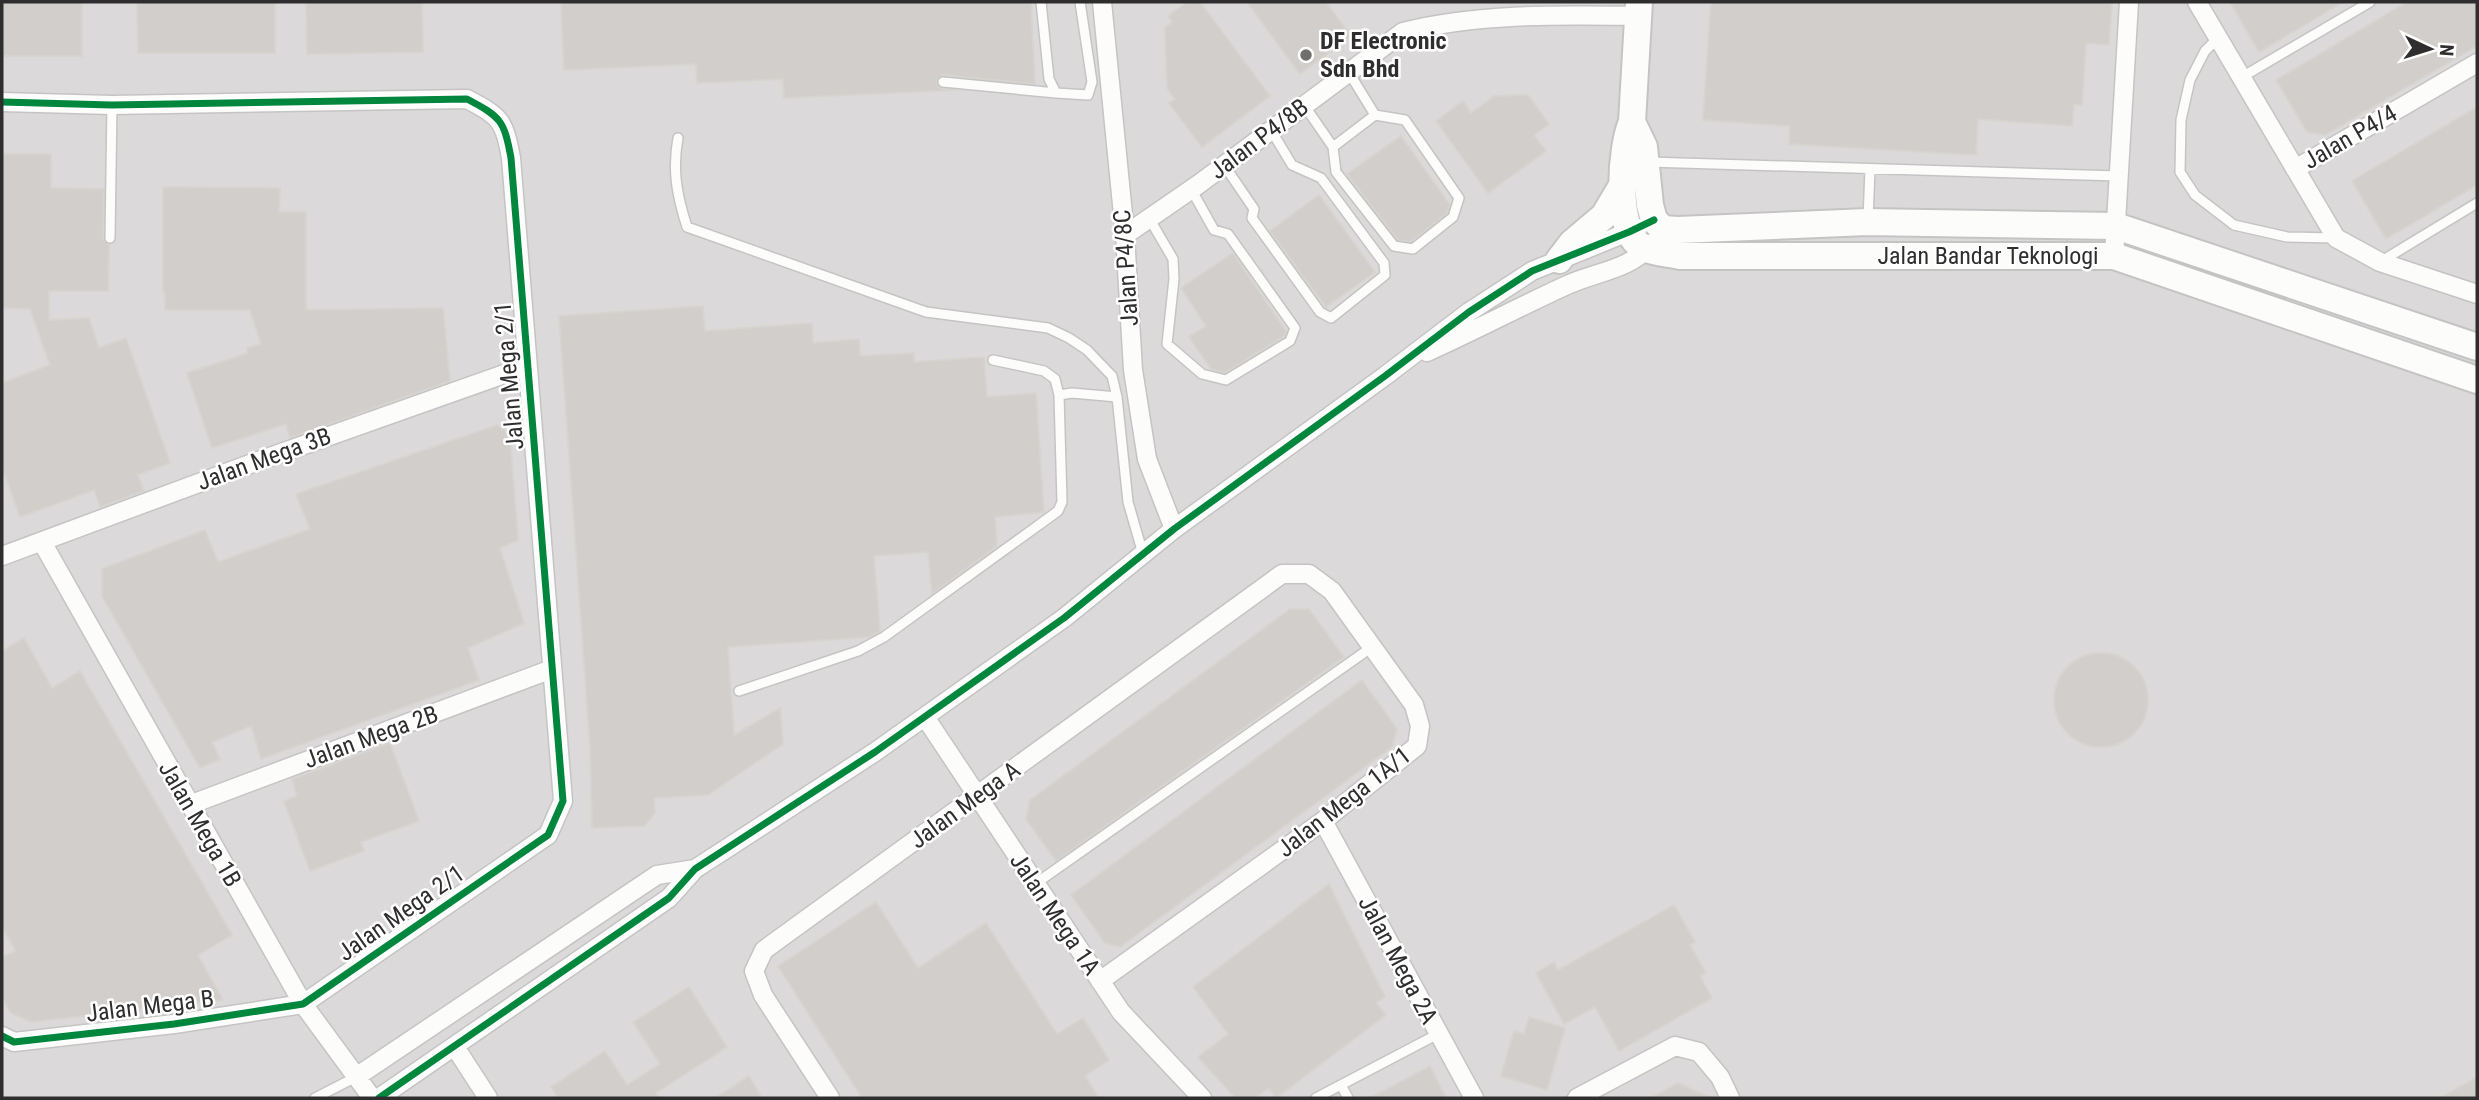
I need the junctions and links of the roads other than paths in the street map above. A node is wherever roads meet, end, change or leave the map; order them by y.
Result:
1 (1041, 2) edge
2 (1080, 2) edge
3 (1102, 2) edge
4 (2129, 2) edge
5 (2197, 2) edge
6 (2370, 2) edge
7 (1639, 9) edge
8 (2218, 38) junction
9 (2477, 63) edge
10 (1348, 71) junction
11 (2242, 77) junction
12 (943, 82) dead end
13 (1056, 93) junction
14 (2, 102) edge
15 (112, 105) junction
16 (1304, 105) junction
17 (1375, 115) junction
18 (1632, 122) junction
19 (1271, 130) junction
20 (678, 138) dead end
21 (1333, 147) junction
22 (1645, 162) junction
23 (1224, 165) junction
24 (1870, 169) junction
25 (2295, 169) junction
26 (2119, 176) junction
27 (1623, 184) junction
28 (1191, 189) junction
29 (2477, 203) edge
30 (1149, 218) junction
31 (1867, 222) junction
32 (1659, 224) junction
33 (2116, 226) junction
34 (1125, 235) junction
35 (110, 238) dead end
36 (2336, 238) junction
37 (1638, 241) junction
38 (2113, 256) junction
39 (1559, 261) junction
40 (2380, 262) junction
41 (2477, 294) edge
42 (2477, 348) edge
43 (993, 360) dead end
44 (1398, 365) junction
45 (527, 366) junction
46 (2477, 380) edge
47 (1059, 395) junction
48 (1117, 397) junction
49 (1174, 529) junction
50 (42, 542) junction
51 (1143, 554) junction
52 (2, 556) edge
53 (1309, 573) joint
54 (1372, 647) junction
55 (552, 669) junction
56 (739, 691) dead end
57 (925, 717) junction
58 (976, 797) junction
59 (189, 805) junction
60 (1323, 821) junction
61 (695, 869) junction
62 (1035, 884) junction
63 (1100, 981) junction
64 (303, 1004) junction
65 (1438, 1034) junction
66 (2, 1036) edge
67 (455, 1047) junction
68 (356, 1077) junction
69 (1341, 1085) junction
70 (1603, 1092) edge
71 (315, 1098) edge
72 (372, 1098) edge
73 (379, 1098) edge
74 (488, 1098) edge
75 (830, 1098) edge
76 (1202, 1098) edge
77 (1316, 1098) edge
78 (1348, 1098) edge
79 (1474, 1098) edge
80 (1577, 1098) edge
81 (1730, 1098) edge

1 - 13 lane
2 - 13 lane
3 - 34 street, Jalan P4/8C
4 - 26 street
5 - 8 street
6 - 11 lane
7 - 10 street, Jalan P4/8B
7 - 18 street
8 - 11 street
8 - 36 lane
9 - 25 street, Jalan P4/4
10 - 16 street, Jalan P4/8B
10 - 17 lane
11 - 25 street
12 - 13 lane
14 - 15 street, Jalan Mega 2/1
15 - 35 lane
15 - 45 street, Jalan Mega 2/1
16 - 19 street, Jalan P4/8B
16 - 21 lane
17 - 21 lane
17 - 21 lane
18 - 22 street
18 - 27 street
19 - 23 street, Jalan P4/8B
19 - 23 lane
20 - 48 lane
22 - 24 lane
22 - 32 street
23 - 28 street, Jalan P4/8B
24 - 26 lane
24 - 31 lane
25 - 36 street
26 - 33 street
27 - 37 street
27 - 39 street
28 - 30 street, Jalan P4/8B
28 - 30 lane
29 - 40 lane
30 - 34 street, Jalan P4/8B
31 - 32 street, Jalan Bandar Teknologi
31 - 33 street, Jalan Bandar Teknologi
32 - 37 street, Jalan Bandar Teknologi
32 - 37 street, Jalan Bandar Teknologi
33 - 38 street
33 - 42 street, Jalan Bandar Teknologi
34 - 49 street, Jalan P4/8C
36 - 40 street
37 - 38 street, Jalan Bandar Teknologi
37 - 39 street, Jalan Bandar Teknologi
37 - 44 street, Jalan Bandar Teknologi
38 - 46 street, Jalan Bandar Teknologi
39 - 44 street, Jalan Bandar Teknologi
40 - 41 street
43 - 47 lane
44 - 49 street
45 - 50 street, Jalan Mega 3B
45 - 55 street, Jalan Mega 2/1
47 - 48 lane
47 - 56 lane
48 - 51 lane
49 - 51 street
50 - 52 street, Jalan Mega 3B
50 - 59 street, Jalan Mega 1B
51 - 57 street
53 - 54 street, Jalan Mega 1A/1
53 - 58 street, Jalan Mega A
54 - 60 street, Jalan Mega 1A/1
54 - 62 lane
55 - 59 street, Jalan Mega 2B
55 - 64 street, Jalan Mega 2/1
57 - 58 street, Jalan Mega 1A
57 - 61 street
58 - 62 street, Jalan Mega 1A
58 - 75 street, Jalan Mega A
59 - 64 street, Jalan Mega 1B
60 - 63 street, Jalan Mega 1A/1
60 - 65 street, Jalan Mega 2A
61 - 67 street
61 - 68 street
62 - 63 street, Jalan Mega 1A
63 - 76 street, Jalan Mega 1A
64 - 66 street, Jalan Mega B
64 - 68 street, Jalan Mega 1B
65 - 69 lane
65 - 79 street, Jalan Mega 2A
67 - 73 street
67 - 74 street
68 - 71 lane
68 - 72 street, Jalan Mega 1B
69 - 77 lane
69 - 78 lane
70 - 80 street
70 - 81 street

